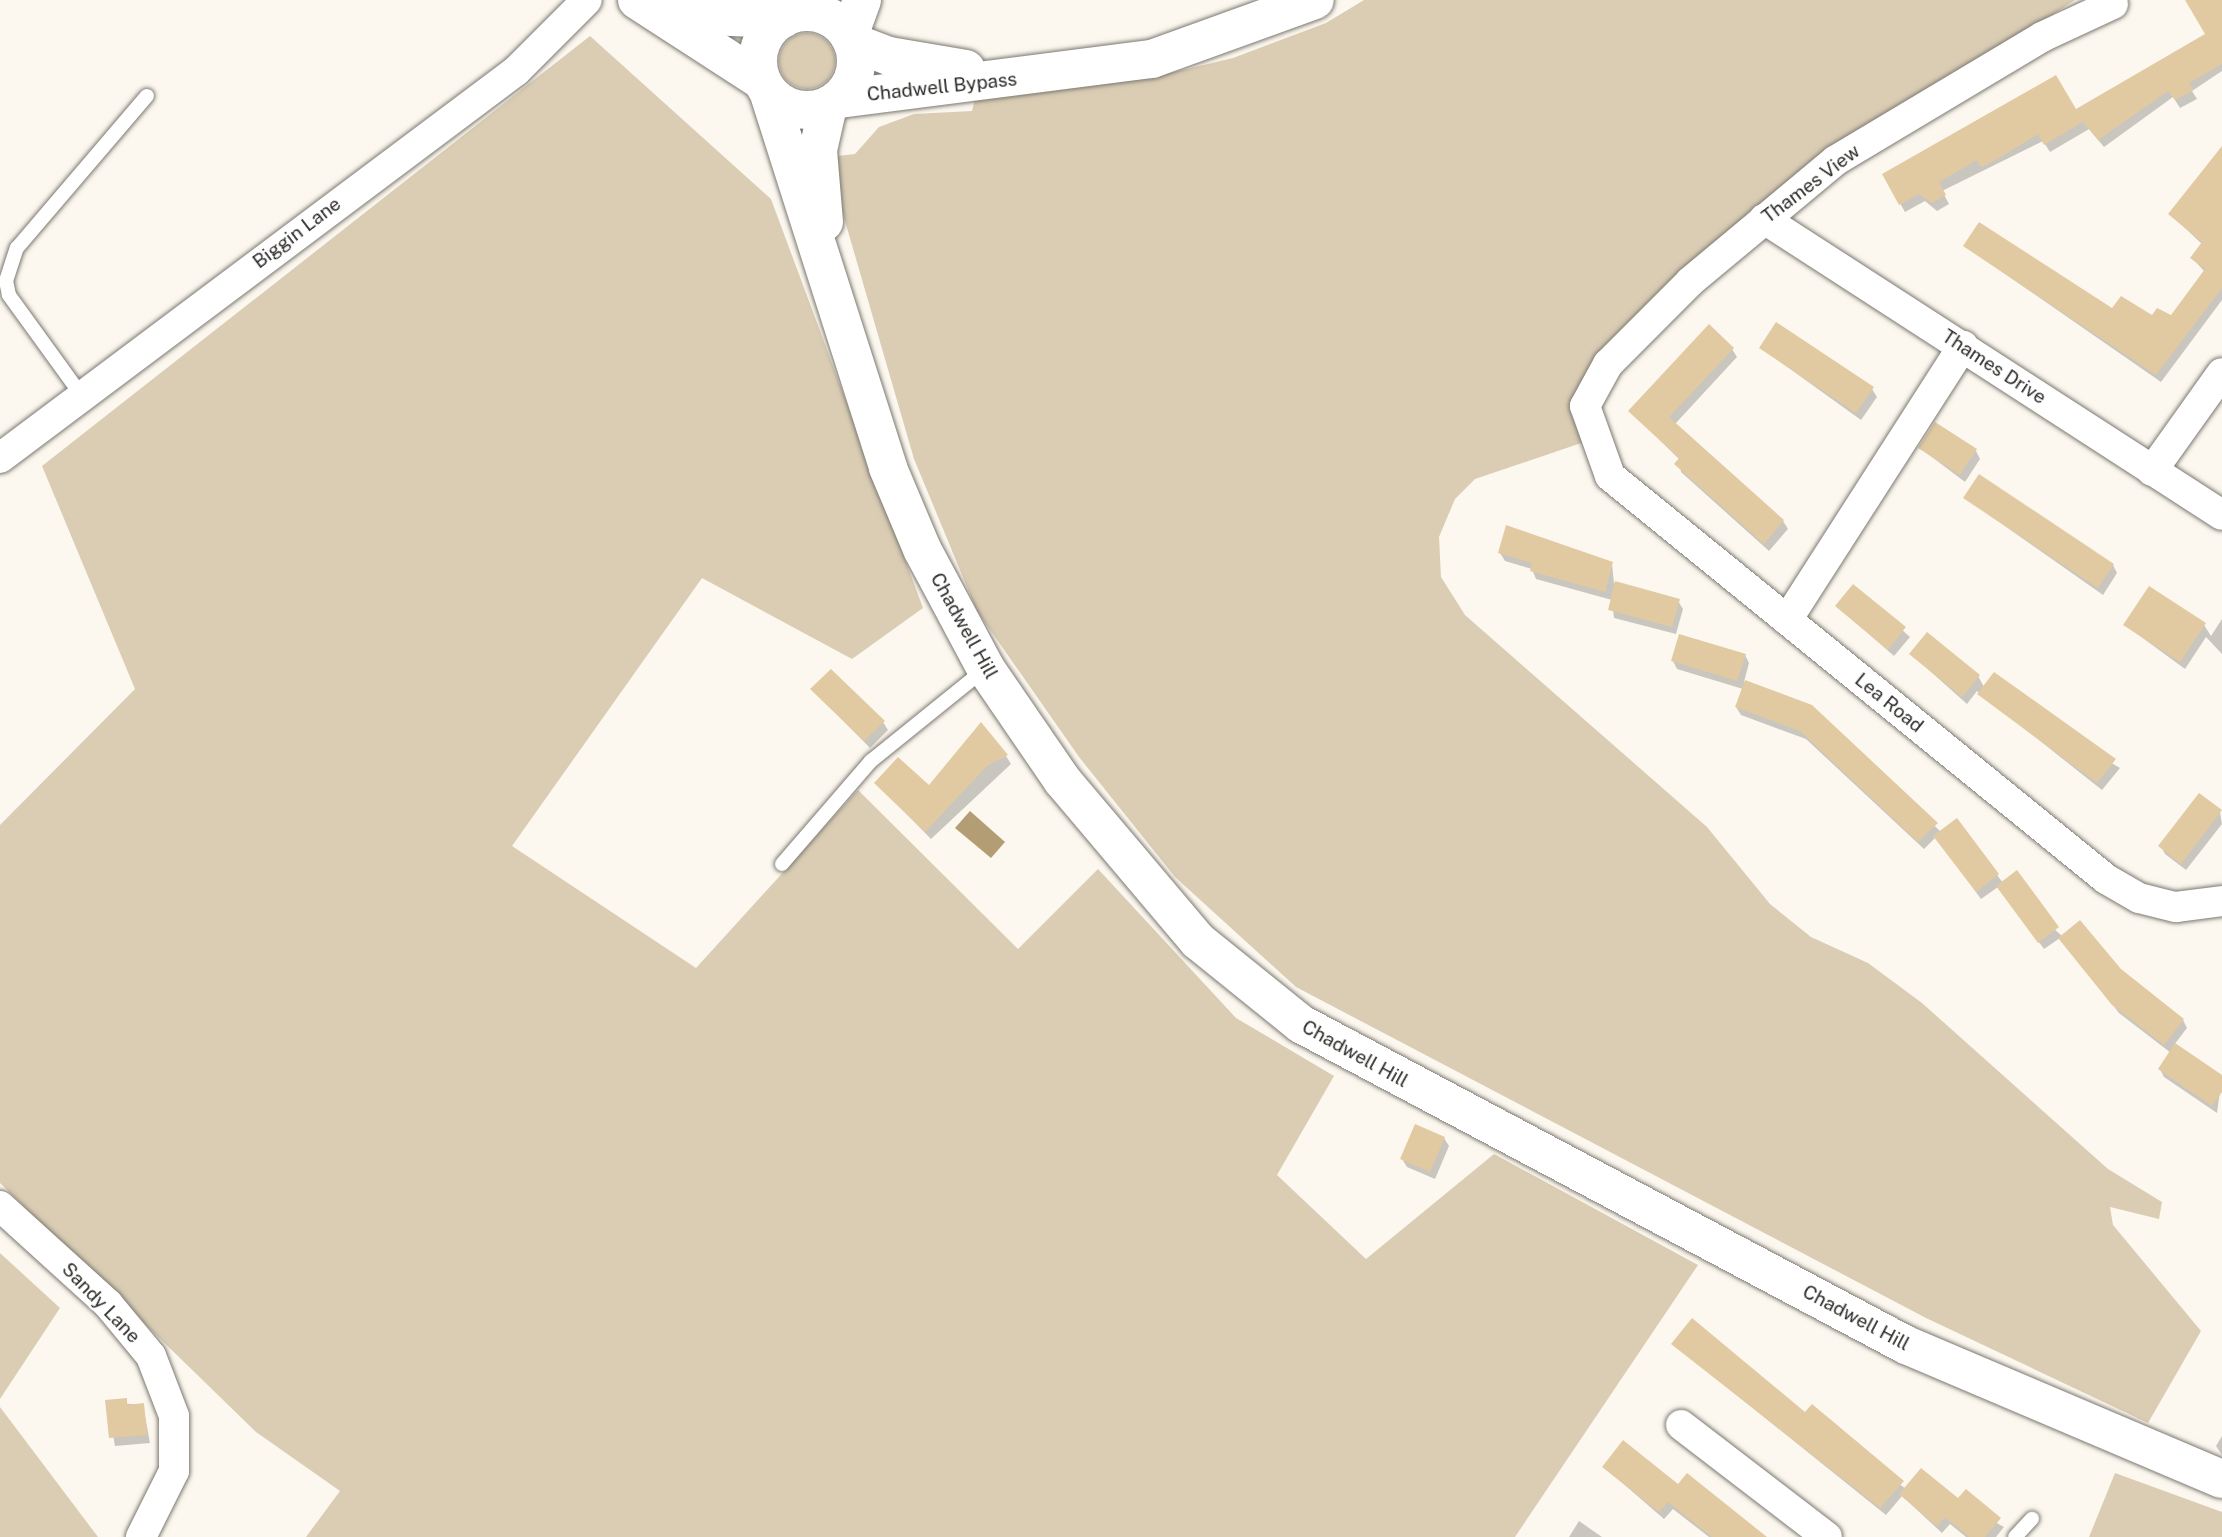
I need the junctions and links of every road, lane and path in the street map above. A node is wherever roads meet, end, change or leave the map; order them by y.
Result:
1 (587, 0) edge
2 (637, 0) edge
3 (674, 0) edge
4 (862, 0) edge
5 (1315, 0) edge
6 (2113, 4) dead end
7 (793, 11) edge
8 (851, 39) junction
9 (1045, 74) junction
10 (765, 86) junction
11 (147, 96) dead end
12 (833, 102) junction
13 (1764, 219) junction
14 (830, 273) junction
15 (1963, 346) junction
16 (2222, 373) edge
17 (82, 396) junction
18 (1596, 438) joint
19 (0, 458) edge
20 (2152, 471) junction
21 (2222, 515) edge
22 (1787, 620) junction
23 (986, 669) junction
24 (782, 864) dead end
25 (2222, 901) edge
26 (0, 1206) edge
27 (1681, 1425) dead end
28 (2222, 1479) edge
29 (2032, 1519) dead end
30 (141, 1537) edge
31 (1827, 1537) edge
32 (2015, 1537) edge

1 - 17 street, Biggin Lane
2 - 10 street
3 - 7 street
4 - 8 street
5 - 9 street, Chadwell Bypass
6 - 13 street, Thames View
7 - 8 street
7 - 10 street
8 - 9 street, Chadwell Bypass
8 - 12 street
9 - 12 street, Chadwell Bypass
10 - 12 street
10 - 14 street, Chadwell Hill
11 - 17 lane
12 - 14 street, Chadwell Hill
13 - 15 street, Thames Drive
13 - 18 street, Thames View
14 - 23 street, Chadwell Hill
15 - 20 street, Thames Drive
15 - 22 street
16 - 20 street
17 - 19 street, Biggin Lane
18 - 22 street, Lea Road
20 - 21 street, Thames Drive
22 - 25 street, Lea Road
23 - 24 lane
23 - 28 street, Chadwell Hill
26 - 30 street, Sandy Lane
27 - 31 street
29 - 32 lane

